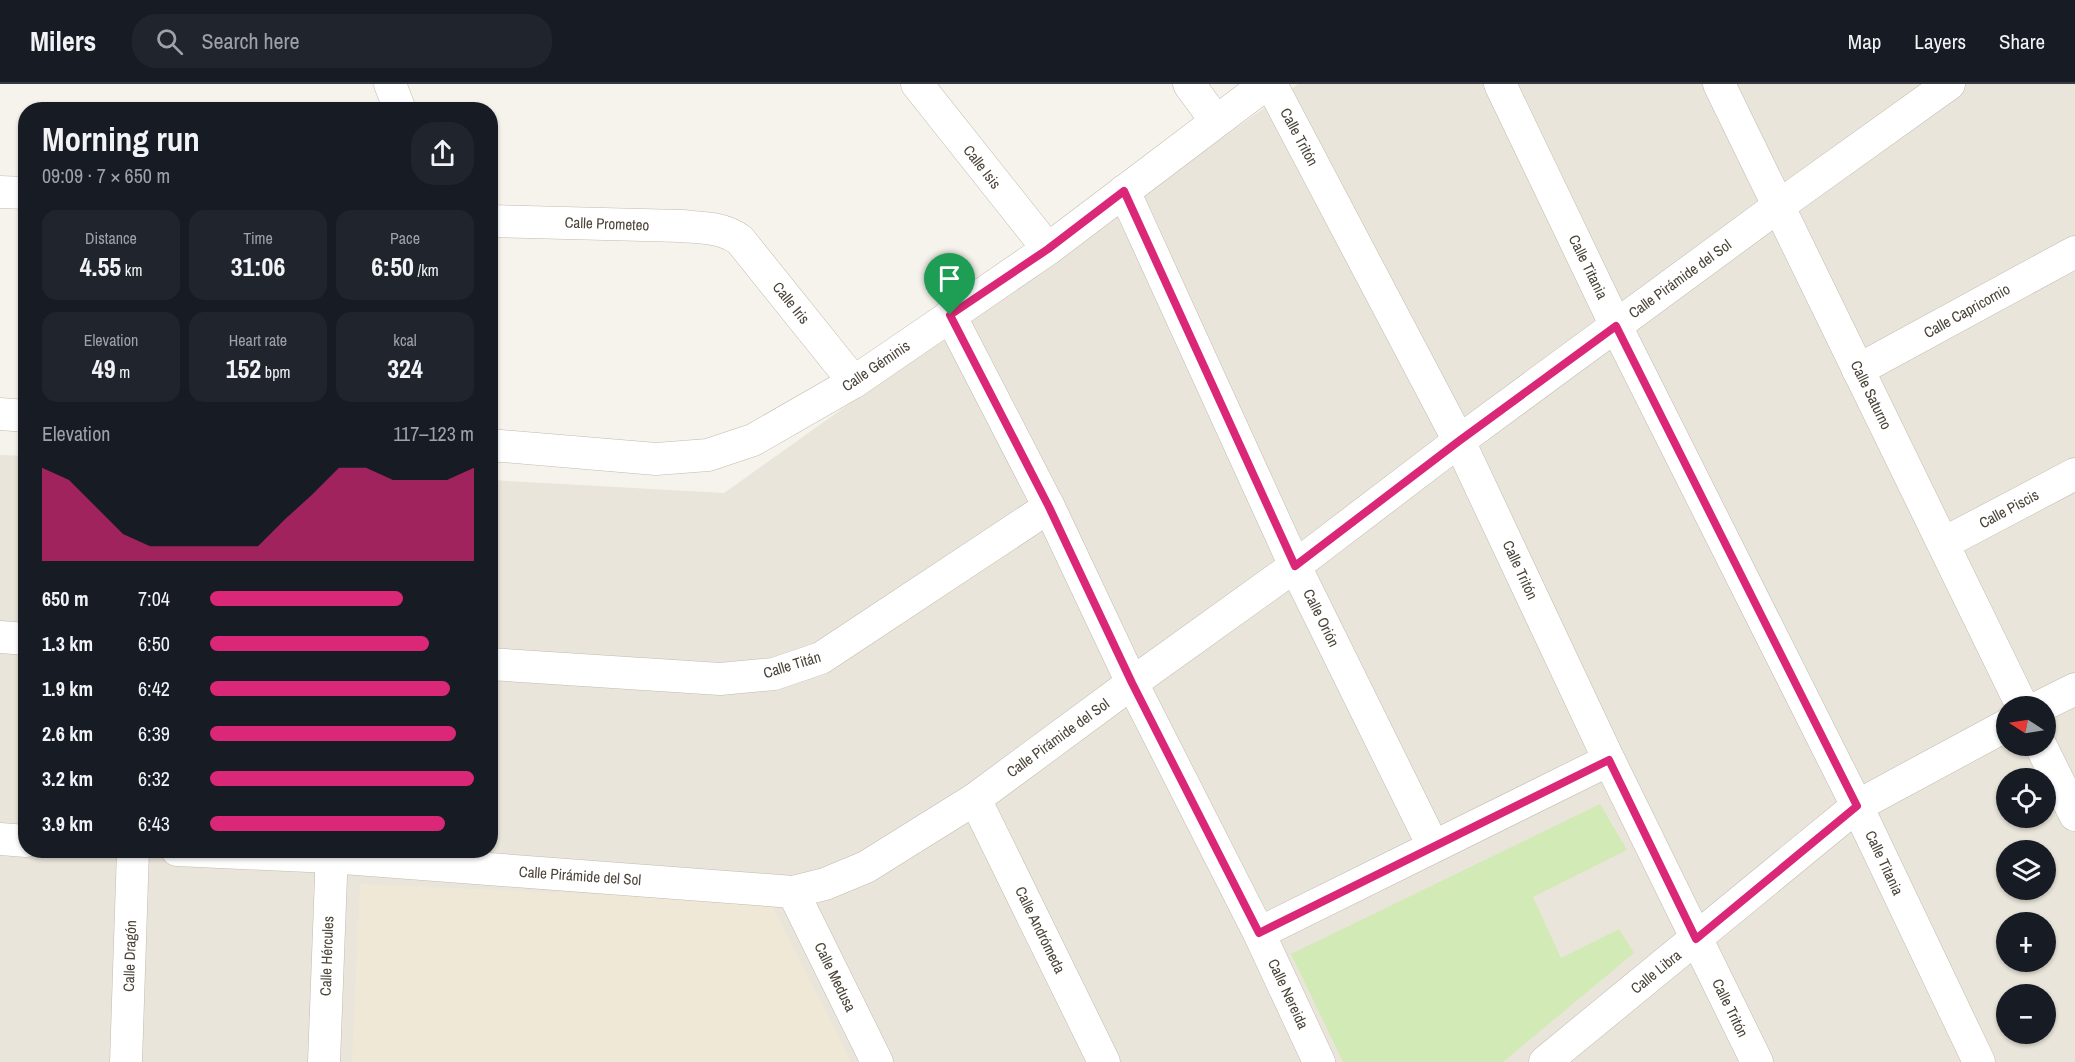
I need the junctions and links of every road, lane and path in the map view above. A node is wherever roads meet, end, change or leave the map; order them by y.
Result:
1 (390, 84) edge
2 (917, 84) edge
3 (1189, 84) edge
4 (1266, 84) edge
5 (1271, 84) edge
6 (1500, 84) edge
7 (1719, 84) edge
8 (1949, 84) edge
9 (397, 102) edge
10 (1216, 121) junction
11 (1124, 191) junction
12 (0, 192) edge
13 (18, 193) edge
14 (1780, 205) junction
15 (498, 221) edge
16 (723, 231) joint
17 (1048, 249) junction
18 (2075, 252) edge
19 (950, 315) junction
20 (1616, 326) junction
21 (1858, 370) junction
22 (854, 382) junction
23 (0, 414) edge
24 (18, 415) edge
25 (1459, 441) junction
26 (498, 446) edge
27 (2075, 474) edge
28 (1049, 507) junction
29 (1944, 543) junction
30 (1295, 566) junction
31 (0, 638) edge
32 (18, 639) edge
33 (498, 665) edge
34 (1132, 683) junction
35 (2075, 688) edge
36 (2017, 696) edge
37 (2056, 698) edge
38 (1996, 731) edge
39 (2046, 756) edge
40 (1609, 760) junction
41 (975, 799) junction
42 (1857, 806) junction
43 (2075, 815) edge
44 (0, 839) edge
45 (18, 840) edge
46 (1433, 846) junction
47 (133, 858) edge
48 (331, 858) edge
49 (380, 858) edge
50 (793, 892) junction
51 (1259, 933) junction
52 (1696, 939) junction
53 (126, 1062) edge
54 (324, 1062) edge
55 (877, 1062) edge
56 (1104, 1062) edge
57 (1319, 1062) edge
58 (1545, 1062) edge
59 (1757, 1062) edge
60 (1979, 1062) edge

1 - 9 street
2 - 17 street, Calle Isis
3 - 10 street
4 - 10 street, Calle Géminis
5 - 25 street, Calle Tritón
6 - 20 street, Calle Titania
7 - 14 street, Calle Saturno
8 - 14 street, Calle Pirámide del Sol
10 - 11 street, Calle Géminis
11 - 17 street, Calle Géminis
11 - 30 street, Calle Orión
12 - 13 street
14 - 20 street, Calle Pirámide del Sol
14 - 21 street, Calle Saturno
15 - 16 street, Calle Prometeo
16 - 22 street, Calle Iris
17 - 19 street, Calle Géminis
18 - 21 street, Calle Capricornio
19 - 22 street, Calle Géminis
19 - 28 street, Calle Nereida
20 - 25 street, Calle Pirámide del Sol
20 - 42 street, Calle Titania
21 - 29 street, Calle Saturno
22 - 26 street, Calle Géminis
23 - 24 street
25 - 30 street, Calle Pirámide del Sol
25 - 40 street, Calle Tritón
27 - 29 street, Calle Piscis
28 - 33 street, Calle Titán
28 - 34 street, Calle Nereida
29 - 36 street, Calle Saturno
30 - 34 street, Calle Pirámide del Sol
30 - 46 street, Calle Orión
31 - 32 street
34 - 41 street, Calle Pirámide del Sol
34 - 51 street, Calle Nereida
35 - 37 street
38 - 42 street, Calle Libra
39 - 43 street
40 - 46 street
40 - 52 street, Calle Tritón
41 - 50 street, Calle Pirámide del Sol
41 - 56 street, Calle Andrómeda
42 - 52 street, Calle Libra
42 - 60 street, Calle Titania
44 - 45 street
46 - 51 street
47 - 53 street, Calle Dragón
48 - 54 street, Calle Hércules
49 - 50 street, Calle Pirámide del Sol
50 - 55 street, Calle Medusa
51 - 57 street, Calle Nereida
52 - 58 street, Calle Libra
52 - 59 street, Calle Tritón

